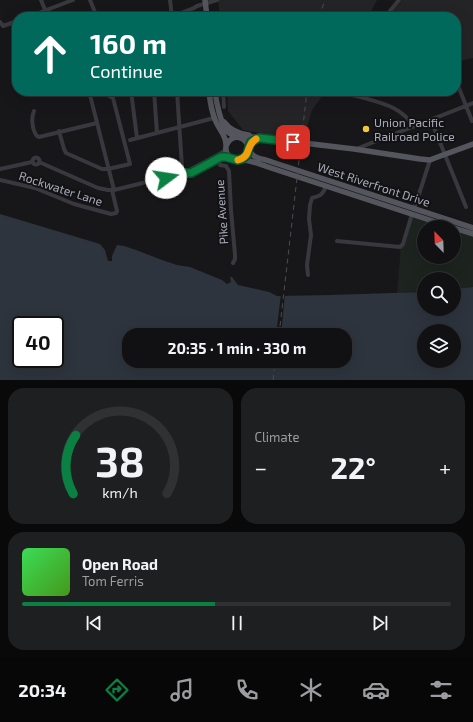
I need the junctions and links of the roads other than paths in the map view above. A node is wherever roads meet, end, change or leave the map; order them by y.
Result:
1 (41, 0) edge
2 (73, 0) edge
3 (90, 0) edge
4 (170, 0) edge
5 (217, 0) edge
6 (400, 0) edge
7 (205, 2) edge
8 (45, 10) junction
9 (40, 12) edge
10 (95, 12) edge
11 (171, 12) edge
12 (182, 12) edge
13 (206, 12) edge
14 (389, 12) edge
15 (0, 22) edge
16 (12, 23) edge
17 (461, 92) edge
18 (90, 96) edge
19 (109, 96) edge
20 (131, 96) edge
21 (154, 96) edge
22 (177, 96) edge
23 (210, 96) edge
24 (216, 96) edge
25 (223, 96) edge
26 (358, 96) edge
27 (372, 96) edge
28 (372, 100) junction
29 (473, 103) edge
30 (466, 106) junction
31 (224, 107) dead end
32 (34, 111) dead end
33 (214, 118) junction
34 (222, 118) junction
35 (431, 120) junction
36 (472, 121) edge
37 (97, 123) junction
38 (413, 126) junction
39 (180, 127) junction
40 (59, 131) junction
41 (157, 133) junction
42 (137, 138) junction
43 (240, 138) junction
44 (259, 138) junction
45 (130, 140) dead end
46 (473, 144) edge
47 (249, 148) junction
48 (226, 149) junction
49 (354, 149) junction
50 (445, 155) junction
51 (231, 158) junction
52 (240, 160) junction
53 (430, 160) junction
54 (220, 165) dead end
55 (0, 169) edge
56 (108, 169) junction
57 (184, 173) junction
58 (0, 180) edge
59 (326, 186) junction
60 (113, 190) junction
61 (466, 207) dead end
62 (413, 212) junction
63 (433, 220) edge
64 (473, 228) edge
65 (461, 230) edge
66 (473, 234) edge
67 (337, 241) dead end
68 (234, 263) dead end
69 (308, 275) dead end

1 - 8 street
2 - 8 street
3 - 10 street
4 - 11 street
5 - 7 street
6 - 14 street
7 - 12 street
7 - 13 main road
8 - 9 street
15 - 16 street
17 - 30 street
18 - 37 street
19 - 56 street
20 - 42 street
21 - 41 street
22 - 39 street
23 - 33 main road
24 - 34 main road
25 - 31 street
26 - 28 street
27 - 28 street
28 - 38 street
29 - 30 street
30 - 35 street
30 - 36 street
32 - 40 street
33 - 39 street
33 - 48 main road
34 - 43 main road
34 - 44 main road
35 - 38 street
35 - 50 street
37 - 40 street
37 - 56 street
38 - 49 street
39 - 41 street
39 - 57 street
40 - 56 street
41 - 42 street
42 - 45 street
43 - 44 main road
43 - 47 main road
43 - 48 main road
44 - 47 main road
44 - 49 main road
46 - 50 main road
47 - 52 main road
47 - 62 main road, West Riverfront Drive
48 - 51 main road
48 - 57 street
49 - 53 main road
50 - 53 main road
50 - 61 street
51 - 52 main road
51 - 57 street
52 - 59 main road
53 - 62 street
54 - 68 street, Pike Avenue
55 - 60 street
56 - 60 street
57 - 60 street
58 - 60 street, Rockwater Lane
59 - 62 main road
59 - 69 street
62 - 63 main road
62 - 64 main road, West Riverfront Drive
62 - 67 street
65 - 66 main road

